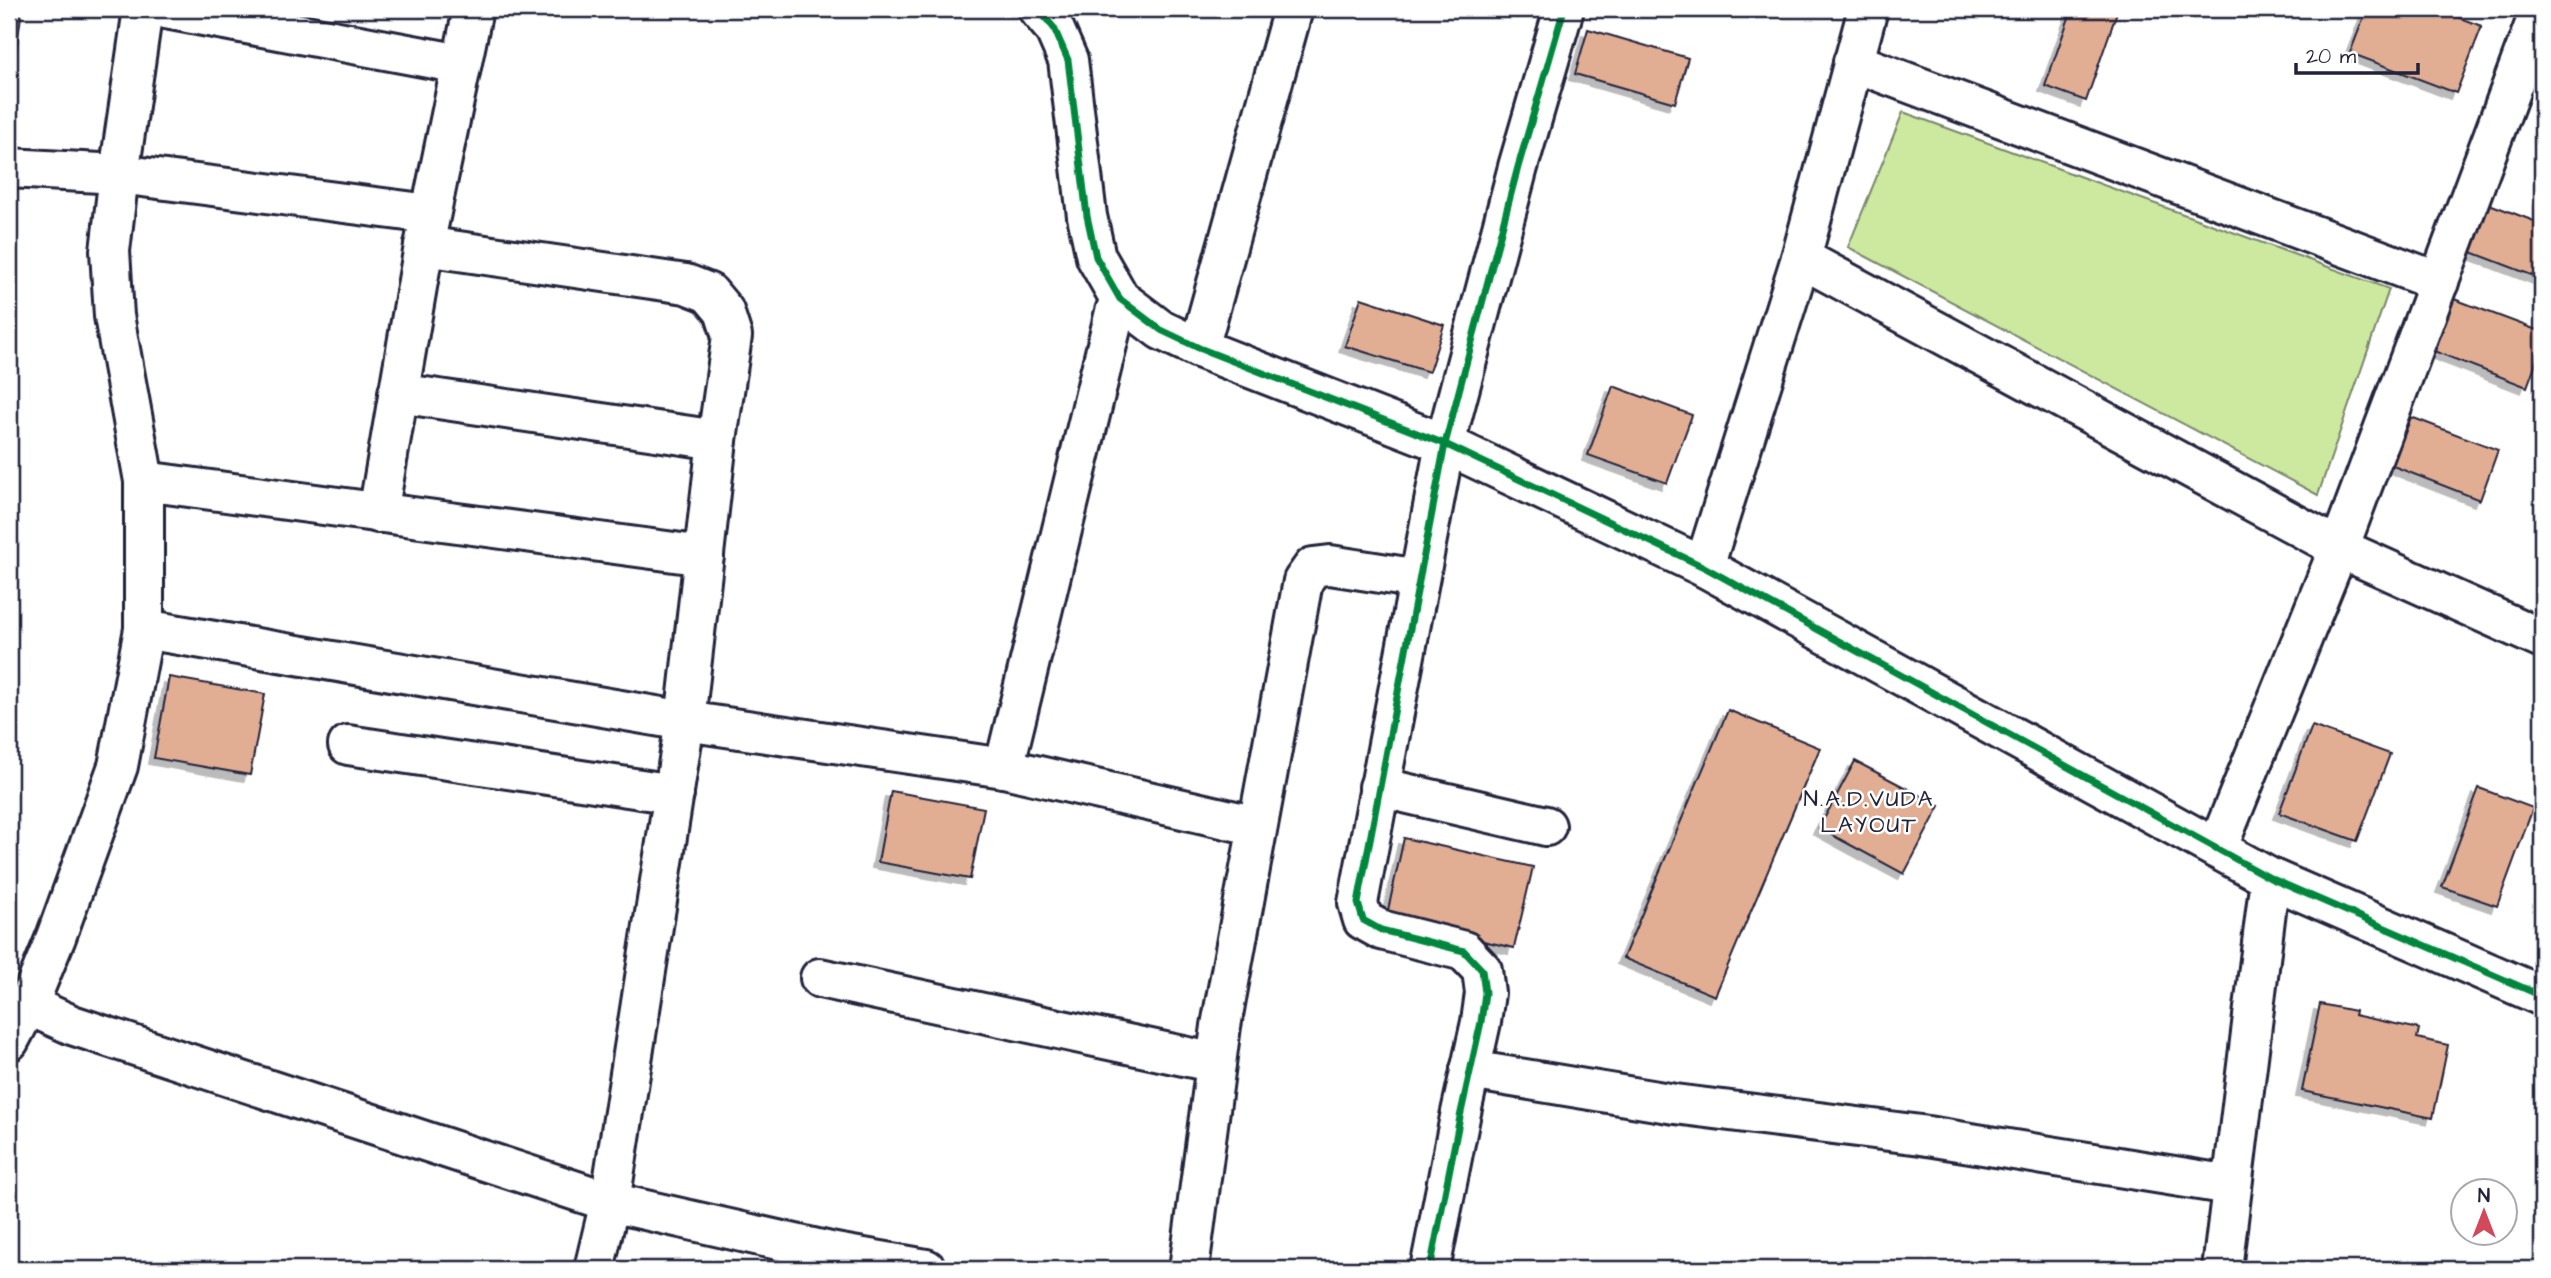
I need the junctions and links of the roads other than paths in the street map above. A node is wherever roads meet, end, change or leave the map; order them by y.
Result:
1 (143, 9) edge
2 (166, 9) edge
3 (473, 9) edge
4 (1293, 9) edge
5 (1564, 9) edge
6 (1868, 9) edge
7 (2534, 14) edge
8 (1051, 15) edge
9 (1853, 62) junction
10 (461, 64) junction
11 (9, 168) edge
12 (119, 173) junction
13 (427, 230) junction
14 (1801, 258) junction
15 (2439, 282) junction
16 (1120, 299) junction
17 (1199, 348) junction
18 (398, 393) junction
19 (717, 440) junction
20 (1444, 444) junction
21 (144, 481) junction
22 (377, 513) junction
23 (2339, 548) junction
24 (704, 556) junction
25 (1704, 567) junction
26 (1419, 579) junction
27 (144, 629) junction
28 (2542, 639) edge
29 (685, 721) junction
30 (348, 745) dead end
31 (1004, 768) junction
32 (1379, 787) junction
33 (674, 794) junction
34 (1257, 826) junction
35 (1546, 826) dead end
36 (2217, 849) junction
37 (2270, 878) junction
38 (820, 978) dead end
39 (2542, 996) edge
40 (28, 1006) junction
41 (9, 1041) edge
42 (1216, 1063) junction
43 (1470, 1070) junction
44 (2230, 1185) junction
45 (610, 1202) junction
46 (833, 1261) edge
47 (594, 1269) edge
48 (926, 1269) edge
49 (1189, 1269) edge
50 (1430, 1269) edge
51 (2222, 1269) edge

1 - 12 street
2 - 10 street
3 - 10 street
4 - 17 street
5 - 20 street
6 - 9 street
7 - 15 street
8 - 16 street
9 - 14 street
9 - 15 street
10 - 13 street
11 - 12 street
12 - 13 street
12 - 21 street
13 - 18 street
13 - 19 street
14 - 23 street
14 - 25 street
15 - 23 street
16 - 17 street
16 - 31 street
17 - 20 street
18 - 19 street
18 - 22 street
19 - 24 street
20 - 25 street
20 - 26 street
21 - 22 street
21 - 27 street
22 - 24 street
23 - 28 street
23 - 36 street
24 - 29 street
25 - 36 street
26 - 32 street
26 - 34 street
27 - 29 street
27 - 40 street
29 - 31 street
29 - 33 street
30 - 33 street
31 - 34 street
32 - 35 street
32 - 43 street
33 - 45 street
34 - 42 street
36 - 37 street
37 - 39 street
37 - 44 street
38 - 42 street
40 - 41 street
40 - 45 street
42 - 49 street
43 - 44 street
43 - 50 street
44 - 51 street
45 - 46 street
45 - 47 street
46 - 48 street

